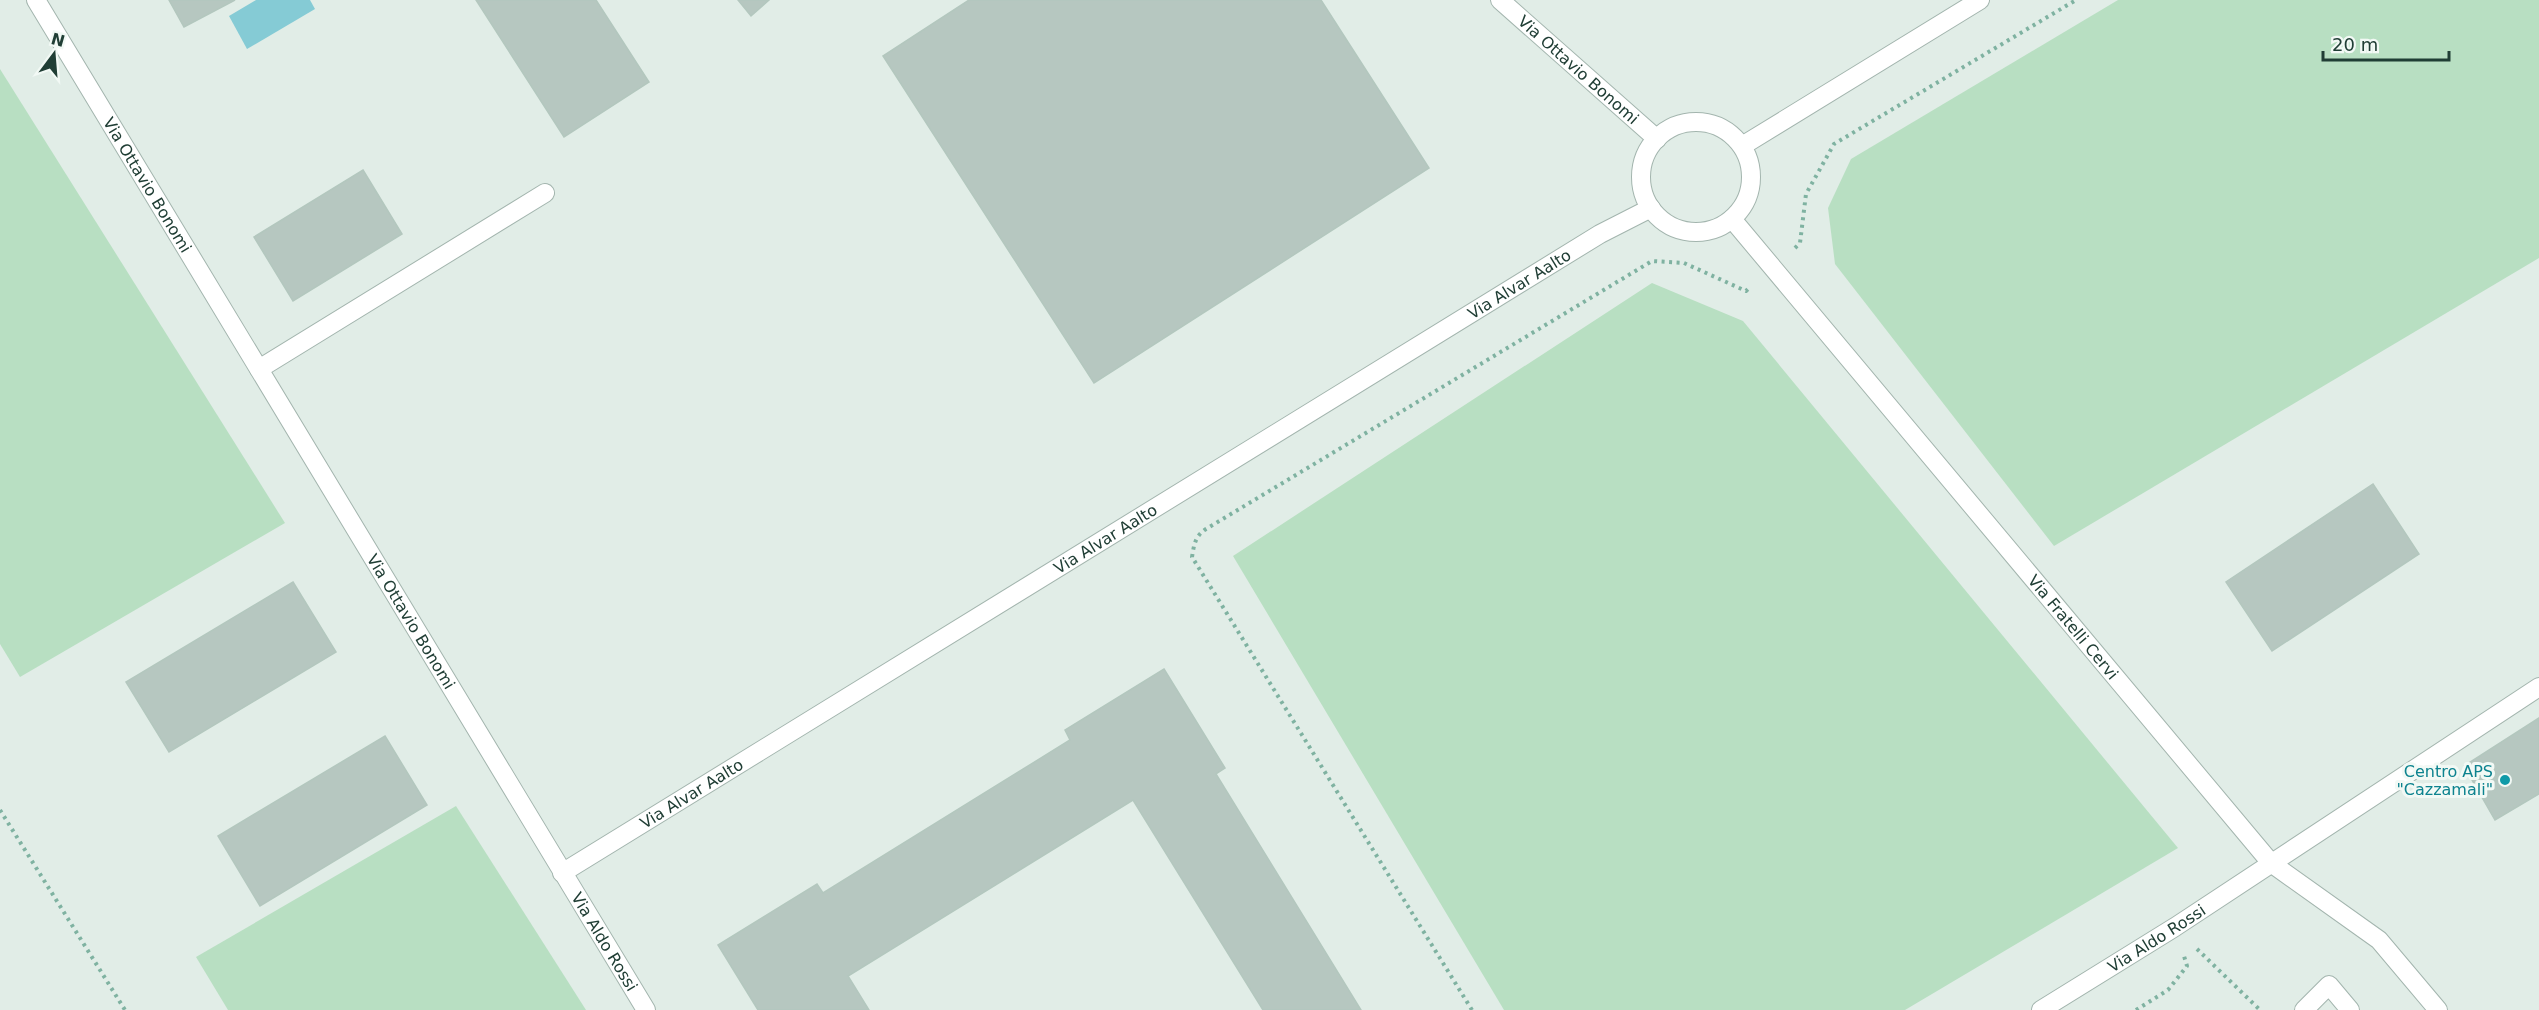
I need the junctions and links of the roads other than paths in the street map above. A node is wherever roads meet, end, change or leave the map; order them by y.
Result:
1 (36, 0) edge
2 (1500, 0) edge
3 (1980, 0) edge
4 (1657, 139) junction
5 (1742, 146) junction
6 (545, 193) dead end
7 (1651, 208) junction
8 (1732, 219) junction
9 (259, 369) junction
10 (2539, 687) edge
11 (2271, 863) junction
12 (562, 873) junction
13 (646, 1010) edge
14 (2041, 1010) edge
15 (2304, 1010) edge
16 (2350, 1010) edge
17 (2438, 1010) edge

1 - 9 street, Via Ottavio Bonomi
2 - 4 street, Via Ottavio Bonomi
3 - 5 street
4 - 5 street
4 - 7 street
5 - 8 street
6 - 9 street
7 - 8 street
7 - 12 street, Via Alvar Aalto
8 - 11 street, Via Fratelli Cervi
9 - 12 street, Via Ottavio Bonomi
10 - 11 street, Via Aldo Rossi
11 - 14 street, Via Aldo Rossi
11 - 17 street, Via Fratelli Cervi
12 - 13 street, Via Aldo Rossi
15 - 16 street

